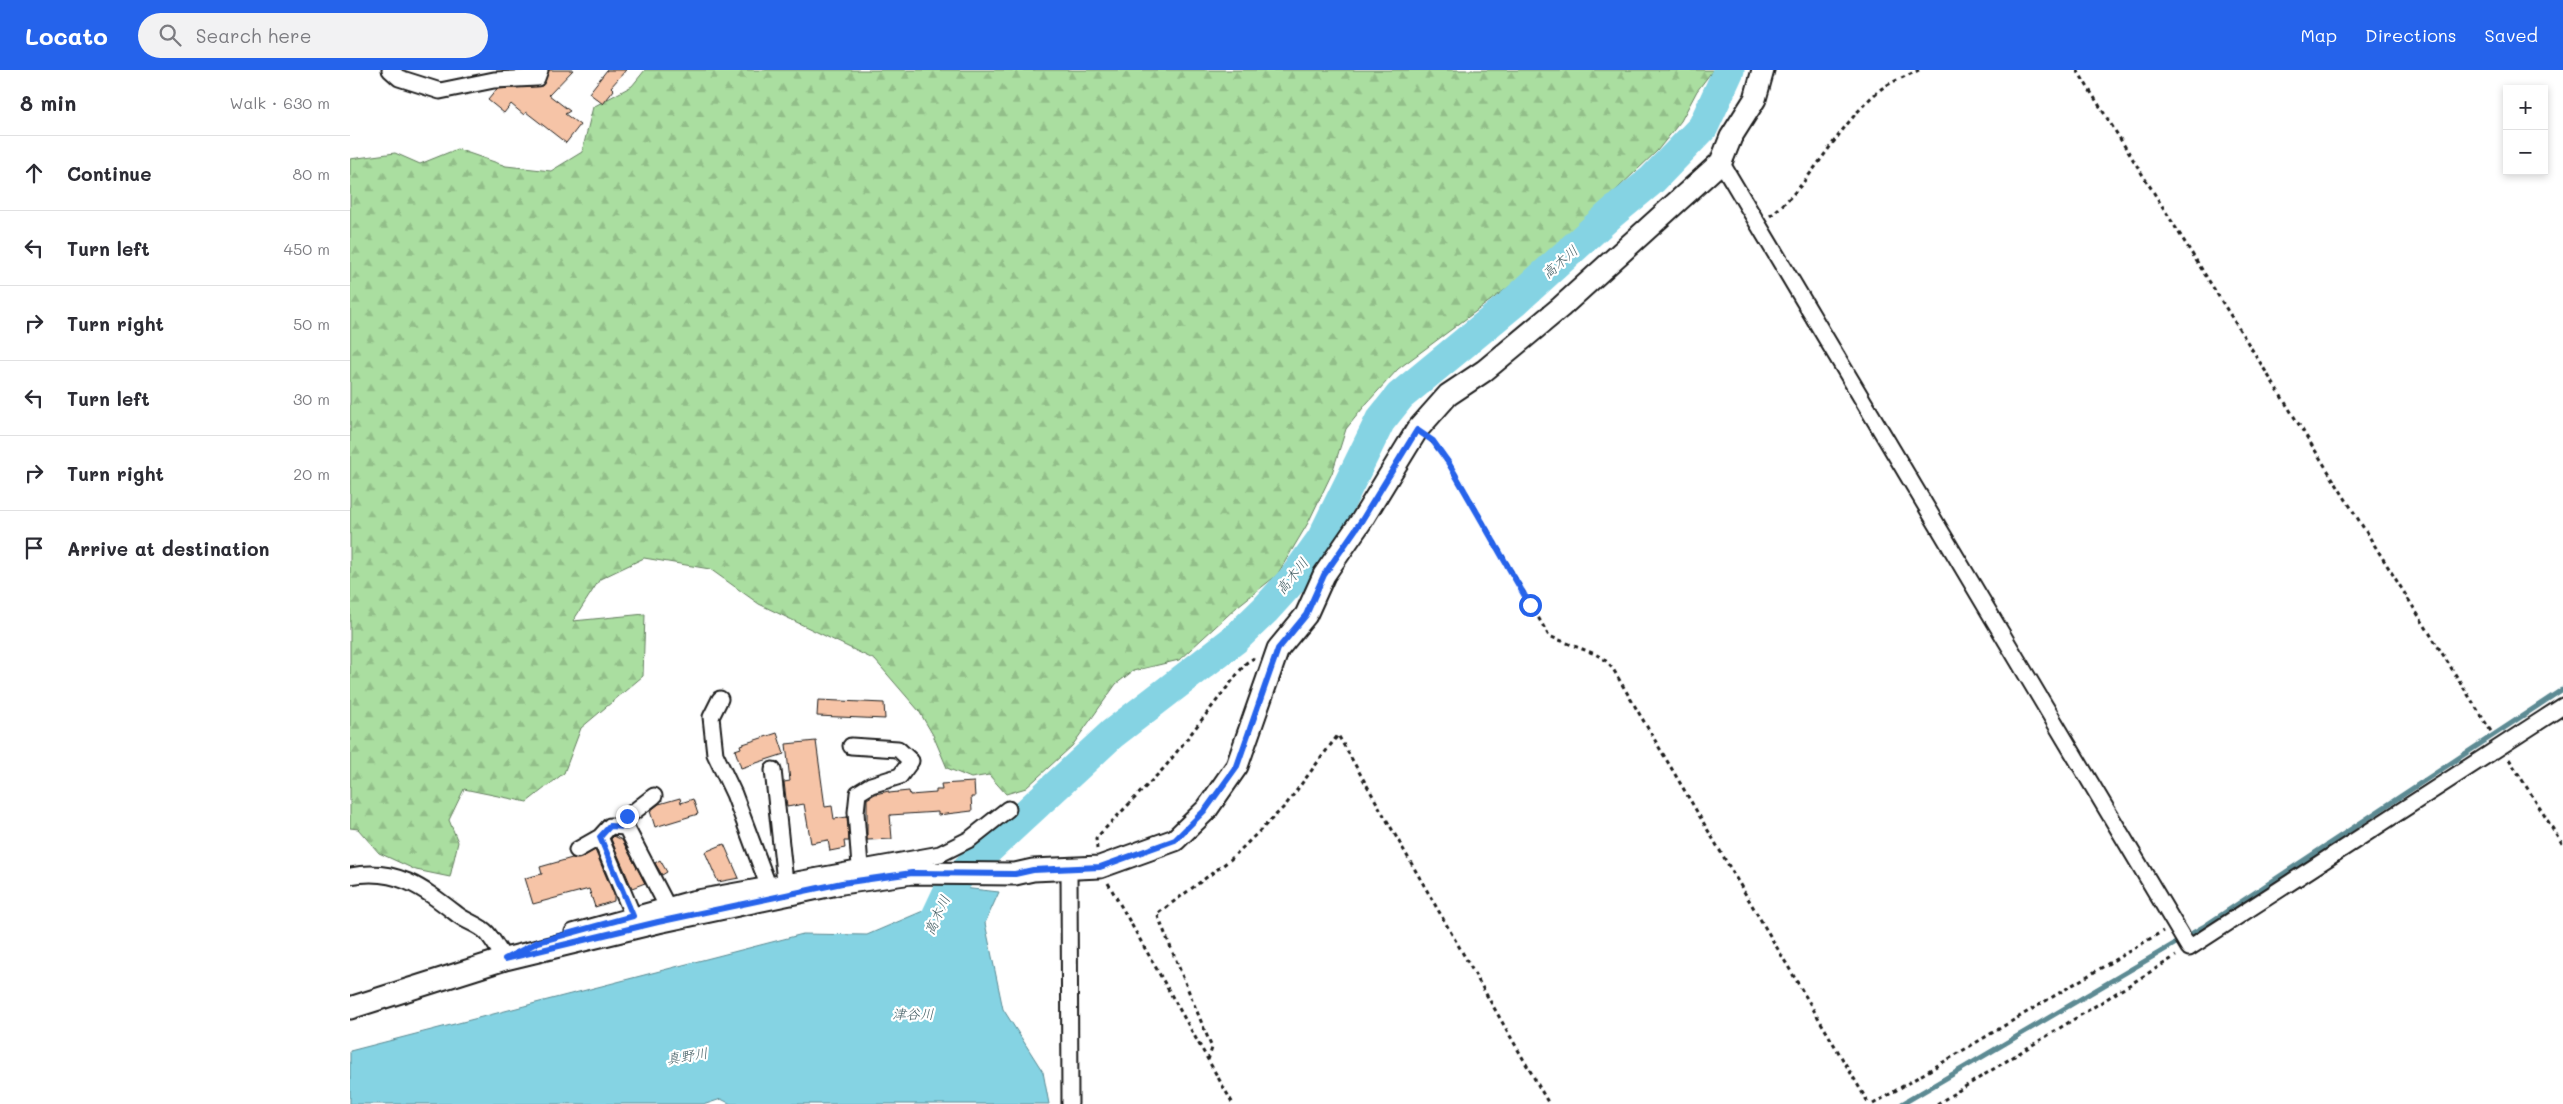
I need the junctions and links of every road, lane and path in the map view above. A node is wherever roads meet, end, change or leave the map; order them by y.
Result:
1 (390, 70) edge
2 (540, 70) edge
3 (1763, 70) edge
4 (1919, 70) edge
5 (2077, 70) edge
6 (1721, 162) junction
7 (1760, 224) junction
8 (1417, 430) junction
9 (720, 699) dead end
10 (2563, 706) edge
11 (2489, 727) dead end
12 (2500, 745) junction
13 (851, 746) dead end
14 (773, 770) dead end
15 (654, 796) dead end
16 (1008, 809) dead end
17 (626, 827) junction
18 (600, 837) junction
19 (2563, 845) edge
20 (577, 850) dead end
21 (860, 867) junction
22 (1069, 869) junction
23 (350, 876) edge
24 (785, 882) junction
25 (768, 885) junction
26 (667, 906) junction
27 (633, 916) junction
28 (2177, 928) junction
29 (2189, 947) junction
30 (505, 959) junction
31 (350, 1008) edge
32 (1208, 1060) dead end
33 (1070, 1104) edge
34 (1549, 1104) edge
35 (1869, 1104) edge
36 (1873, 1104) edge
37 (1936, 1104) edge

1 - 2 street
3 - 6 street
4 - 7 path
5 - 11 path
6 - 7 street
6 - 8 street
7 - 28 street
8 - 22 street
8 - 35 path
9 - 25 street
10 - 12 street
12 - 19 path
12 - 29 street
13 - 21 street
14 - 24 street
15 - 17 street
16 - 21 street
17 - 18 street
17 - 26 street
18 - 20 street
18 - 27 street
21 - 24 street
22 - 30 street
22 - 33 street
23 - 30 street
24 - 25 street
25 - 26 street
26 - 27 street
27 - 30 street
28 - 29 street
28 - 36 path
29 - 37 path
30 - 31 street
32 - 34 path

